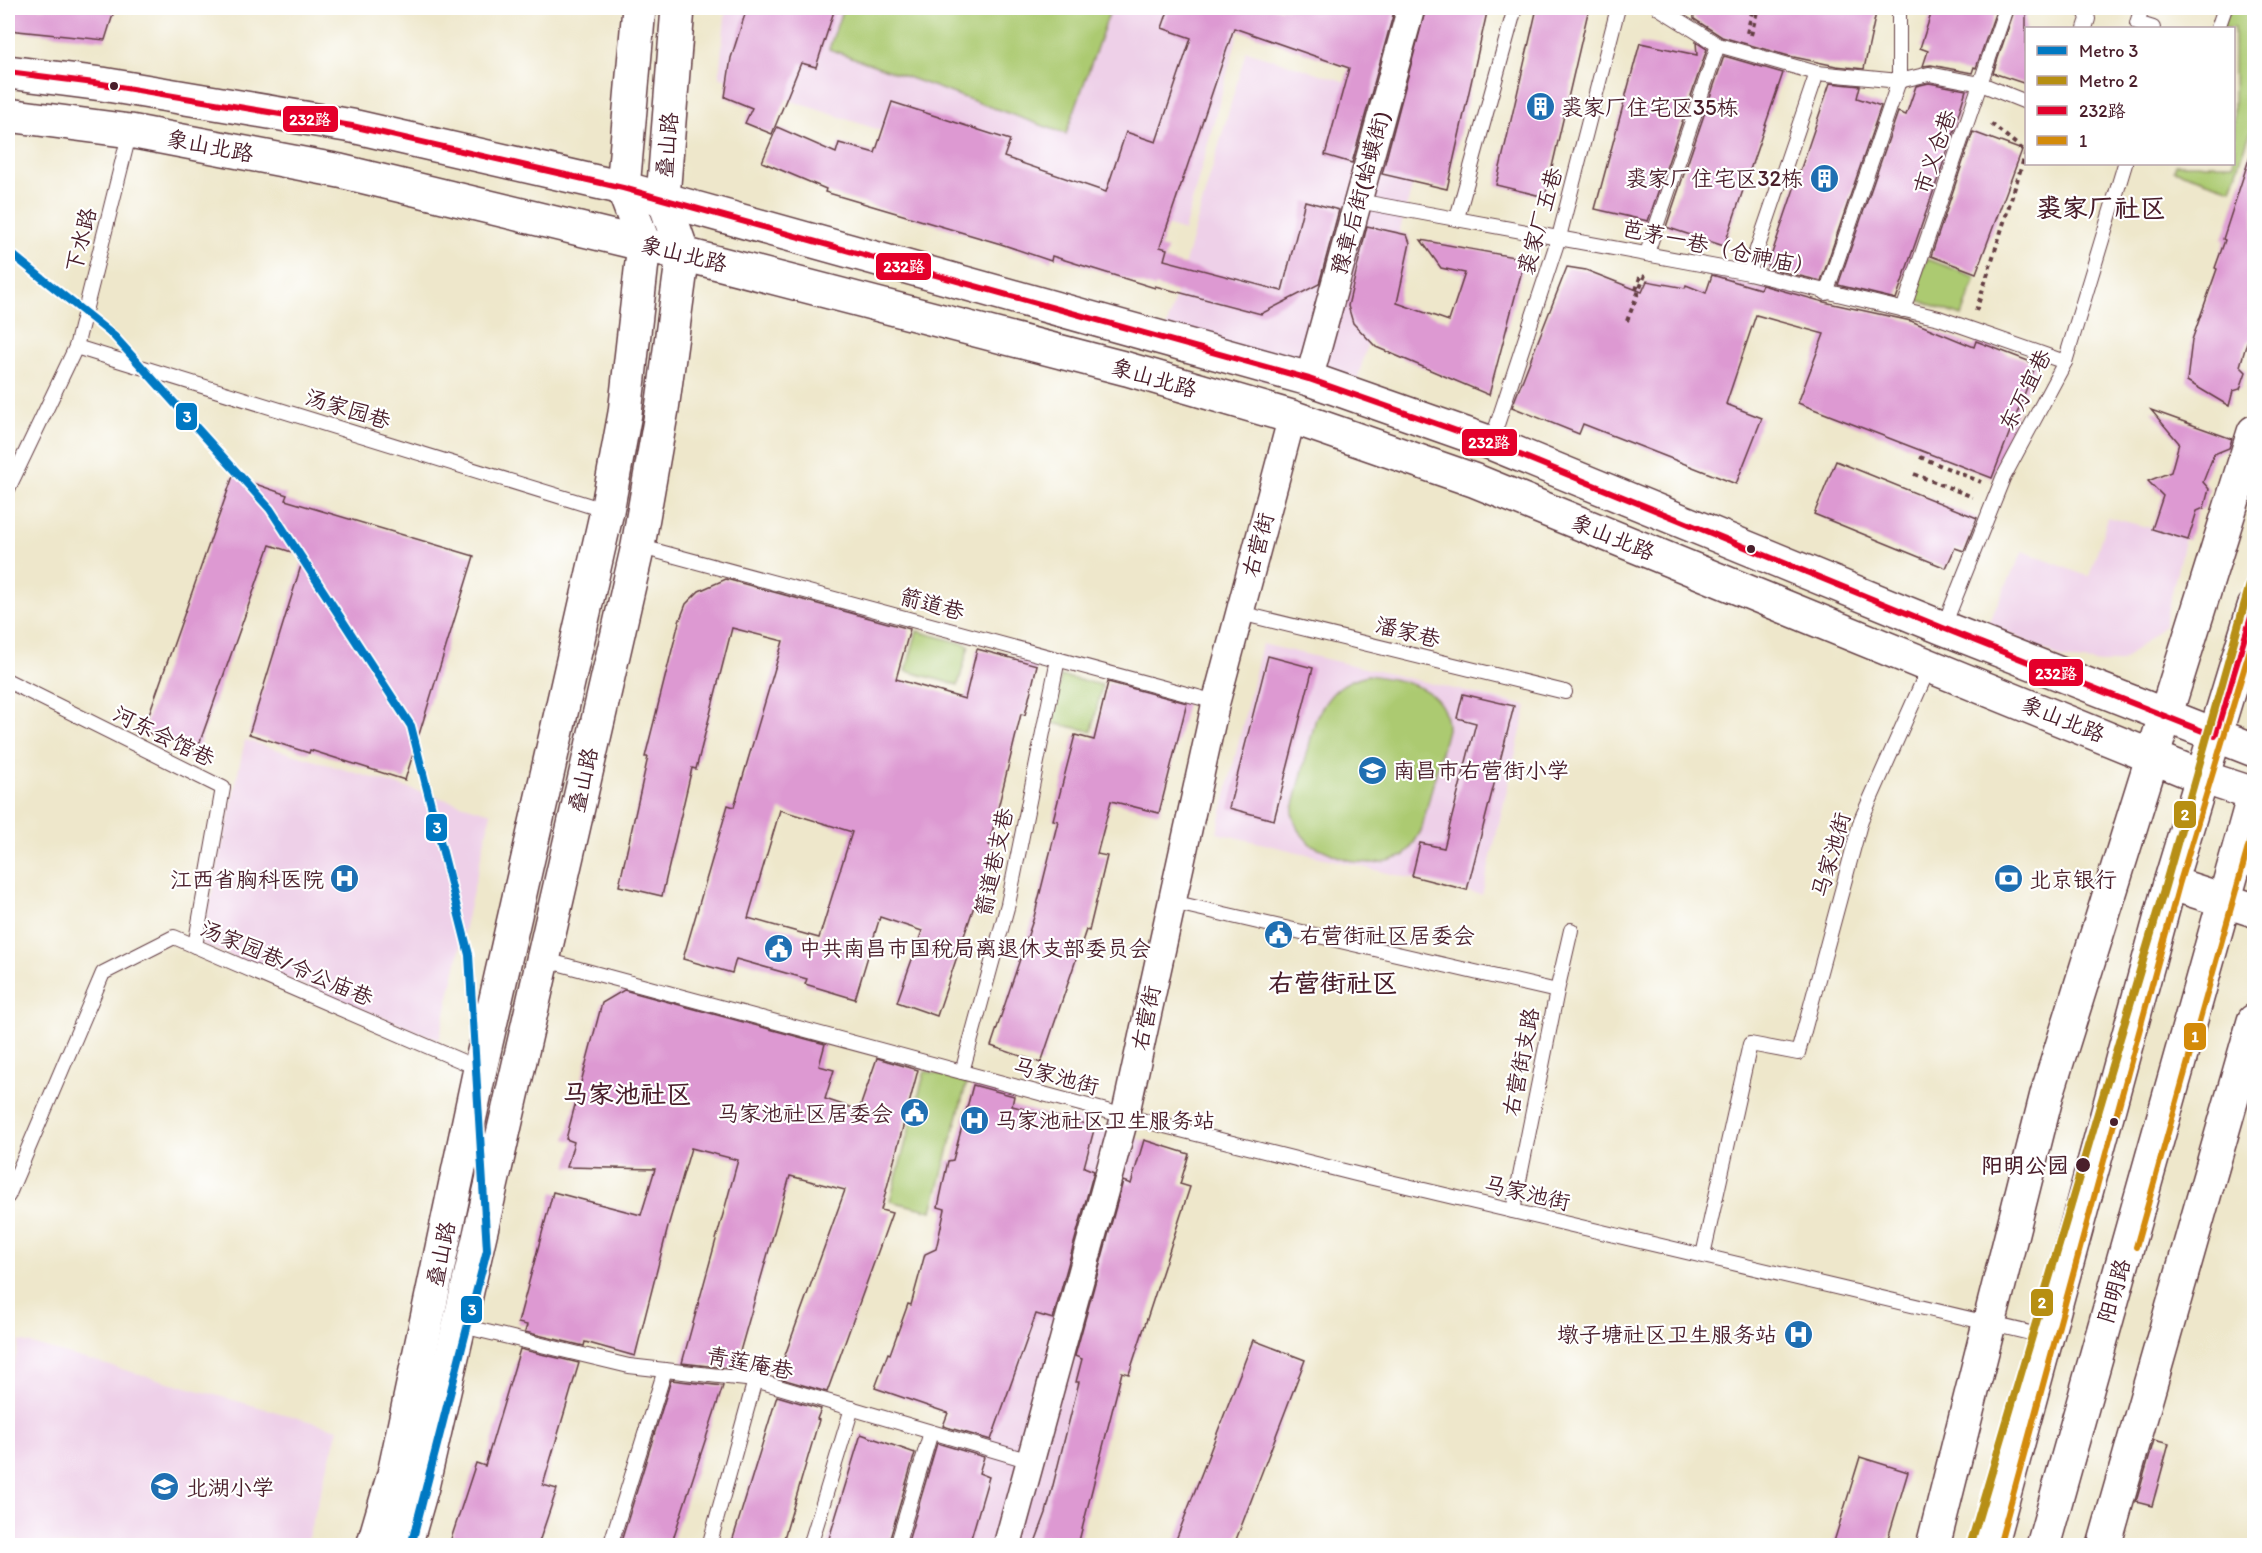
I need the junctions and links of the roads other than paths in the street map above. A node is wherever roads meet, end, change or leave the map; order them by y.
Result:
1 (639, 8) edge
2 (678, 8) edge
3 (1411, 8) edge
4 (1515, 8) edge
5 (1618, 8) edge
6 (1659, 8) edge
7 (1899, 8) edge
8 (2007, 8) edge
9 (2078, 8) edge
10 (2142, 8) edge
11 (2225, 8) edge
12 (2085, 27) edge
13 (2150, 27) edge
14 (2218, 27) edge
15 (1718, 45) junction
16 (8, 72) edge
17 (1817, 73) junction
18 (1899, 81) junction
19 (1981, 84) junction
20 (2025, 102) edge
21 (8, 115) edge
22 (130, 131) junction
23 (2125, 165) edge
24 (623, 188) junction
25 (663, 197) junction
26 (1358, 201) junction
27 (1457, 218) junction
28 (1559, 237) junction
29 (644, 244) junction
30 (683, 254) junction
31 (1650, 254) junction
32 (1749, 273) junction
33 (1826, 292) junction
34 (1903, 310) junction
35 (76, 347) junction
36 (2065, 362) junction
37 (1308, 378) junction
38 (1292, 417) junction
39 (2254, 432) edge
40 (1491, 443) junction
41 (8, 489) edge
42 (607, 511) junction
43 (638, 546) junction
44 (2254, 607) edge
45 (1240, 613) junction
46 (1943, 628) junction
47 (1058, 659) junction
48 (1930, 665) junction
49 (8, 681) edge
50 (1565, 692) dead end
51 (1216, 702) junction
52 (2165, 716) junction
53 (2215, 736) junction
54 (2254, 750) edge
55 (2152, 756) junction
56 (2202, 777) junction
57 (2254, 794) edge
58 (2170, 883) junction
59 (2223, 900) junction
60 (1172, 902) junction
61 (2254, 910) edge
62 (1571, 930) dead end
63 (195, 946) junction
64 (541, 959) junction
65 (1557, 991) junction
66 (2254, 1021) edge
67 (480, 1070) junction
68 (962, 1072) junction
69 (1125, 1116) junction
70 (8, 1196) edge
71 (1513, 1211) junction
72 (1703, 1256) junction
73 (1989, 1322) junction
74 (458, 1325) junction
75 (2047, 1337) junction
76 (665, 1370) junction
77 (755, 1380) junction
78 (852, 1408) junction
79 (931, 1432) junction
80 (1030, 1461) junction
81 (373, 1545) edge
82 (405, 1545) edge
83 (610, 1545) edge
84 (709, 1545) edge
85 (810, 1545) edge
86 (897, 1545) edge
87 (1007, 1545) edge
88 (1933, 1545) edge
89 (1990, 1545) edge
90 (2043, 1545) edge
91 (2104, 1545) edge

1 - 24 main road, 叠山路
2 - 25 main road, 叠山路
3 - 26 street, 豫章后街(蛤蟆街)
4 - 27 lane
5 - 28 lane, 裘家厂五巷
6 - 15 lane
7 - 18 lane
8 - 19 lane, 市义仓巷
9 - 12 lane
10 - 13 lane
11 - 14 lane
15 - 17 lane
15 - 31 lane
16 - 24 main road, 象山北路
17 - 18 lane
17 - 32 lane
18 - 19 lane
18 - 33 lane
19 - 20 lane
19 - 34 lane, 市义仓巷
21 - 22 main road, 象山北路
22 - 29 main road, 象山北路
22 - 35 lane, 下水路
23 - 36 lane, 东万宜巷
24 - 25 main road, 象山北路
24 - 29 main road, 叠山路
25 - 30 main road, 叠山路
25 - 37 main road, 象山北路
26 - 27 lane, 芭茅一巷（仓神庙）
26 - 37 street, 豫章后街(蛤蟆街)
27 - 28 lane, 芭茅一巷（仓神庙）
28 - 31 lane, 芭茅一巷（仓神庙）
28 - 40 lane, 裘家厂五巷
29 - 30 main road, 象山北路
29 - 42 main road, 叠山路
30 - 38 main road, 象山北路
30 - 43 main road, 叠山路
31 - 32 lane, 芭茅一巷（仓神庙）
32 - 33 lane, 芭茅一巷（仓神庙）
33 - 34 lane, 芭茅一巷（仓神庙）
34 - 36 lane, 芭茅一巷（仓神庙）
35 - 41 lane, 下水路
35 - 42 lane, 汤家园巷
36 - 46 lane, 东万宜巷
37 - 40 main road, 象山北路
38 - 45 street, 右营街
38 - 48 main road, 象山北路
39 - 52 main road
40 - 46 main road, 象山北路
42 - 67 main road, 叠山路
43 - 47 lane, 箭道巷
43 - 64 main road, 叠山路
44 - 53 main road
45 - 50 lane, 潘家巷
45 - 51 street, 右营街
46 - 52 main road, 象山北路
47 - 51 lane, 箭道巷
47 - 68 lane, 箭道巷支巷
48 - 55 main road, 象山北路
48 - 72 lane, 马家池街
49 - 63 lane, 河东会馆巷
51 - 60 street, 右营街
52 - 53 main road, 象山北路
52 - 55 main road
53 - 54 main road, 象山北路
53 - 56 main road
55 - 56 main road, 象山北路
55 - 73 main road
56 - 57 main road, 象山北路
56 - 58 main road
57 - 59 main road, 阳明路
58 - 59 main road
58 - 75 main road
59 - 61 main road
59 - 90 main road, 阳明路
60 - 65 lane, 右营街支路
60 - 69 street, 右营街
62 - 65 lane
63 - 67 lane, 汤家园巷/令公庙巷
63 - 70 lane, 汤家园巷/令公庙巷
64 - 68 lane, 马家池街
64 - 74 main road, 叠山路
65 - 71 lane, 右营街支路
66 - 91 main road
67 - 81 main road, 叠山路
68 - 69 lane, 马家池街
69 - 71 lane, 马家池街
69 - 80 street, 右营街
71 - 72 lane, 马家池街
72 - 73 lane, 马家池街
73 - 75 lane, 马家池街
73 - 88 main road
74 - 76 lane, 青莲庵巷
74 - 82 main road, 叠山路
75 - 89 main road
76 - 77 lane, 青莲庵巷
76 - 83 lane
77 - 78 lane, 青莲庵巷
77 - 84 lane
78 - 79 lane, 青莲庵巷
78 - 85 lane
79 - 80 lane, 青莲庵巷
79 - 86 lane
80 - 87 street, 右营街

